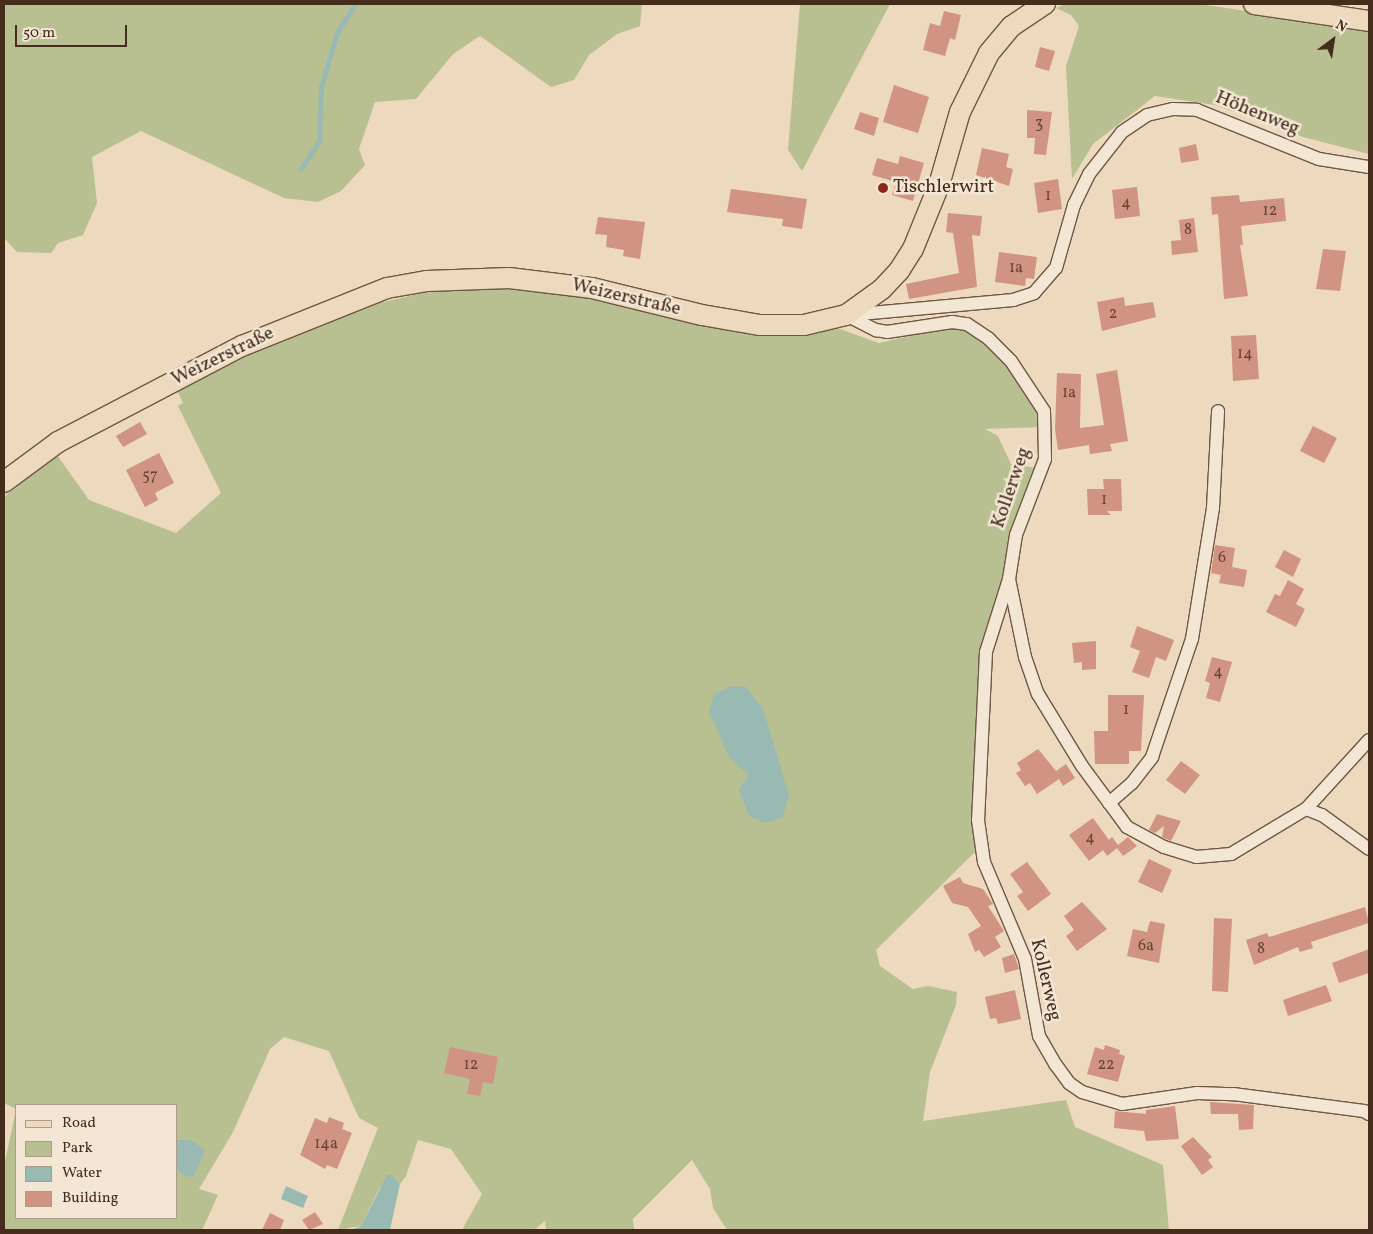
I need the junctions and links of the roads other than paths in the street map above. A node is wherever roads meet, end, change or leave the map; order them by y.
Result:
1 (1042, 4) edge
2 (1254, 4) edge
3 (1369, 21) edge
4 (1369, 167) edge
5 (846, 315) junction
6 (1218, 411) dead end
7 (4, 482) edge
8 (1009, 579) junction
9 (1369, 740) edge
10 (1109, 803) junction
11 (1306, 810) junction
12 (1369, 849) edge
13 (1369, 1114) edge

1 - 5 main road, Weizerstraße
2 - 3 main road
4 - 5 street, Höhenweg
5 - 7 main road, Weizerstraße
5 - 8 street, Kollerweg
6 - 10 street
8 - 10 street, Kollerweg
8 - 13 street, Kollerweg
9 - 11 street, Kollerweg
10 - 11 street, Kollerweg
11 - 12 street

